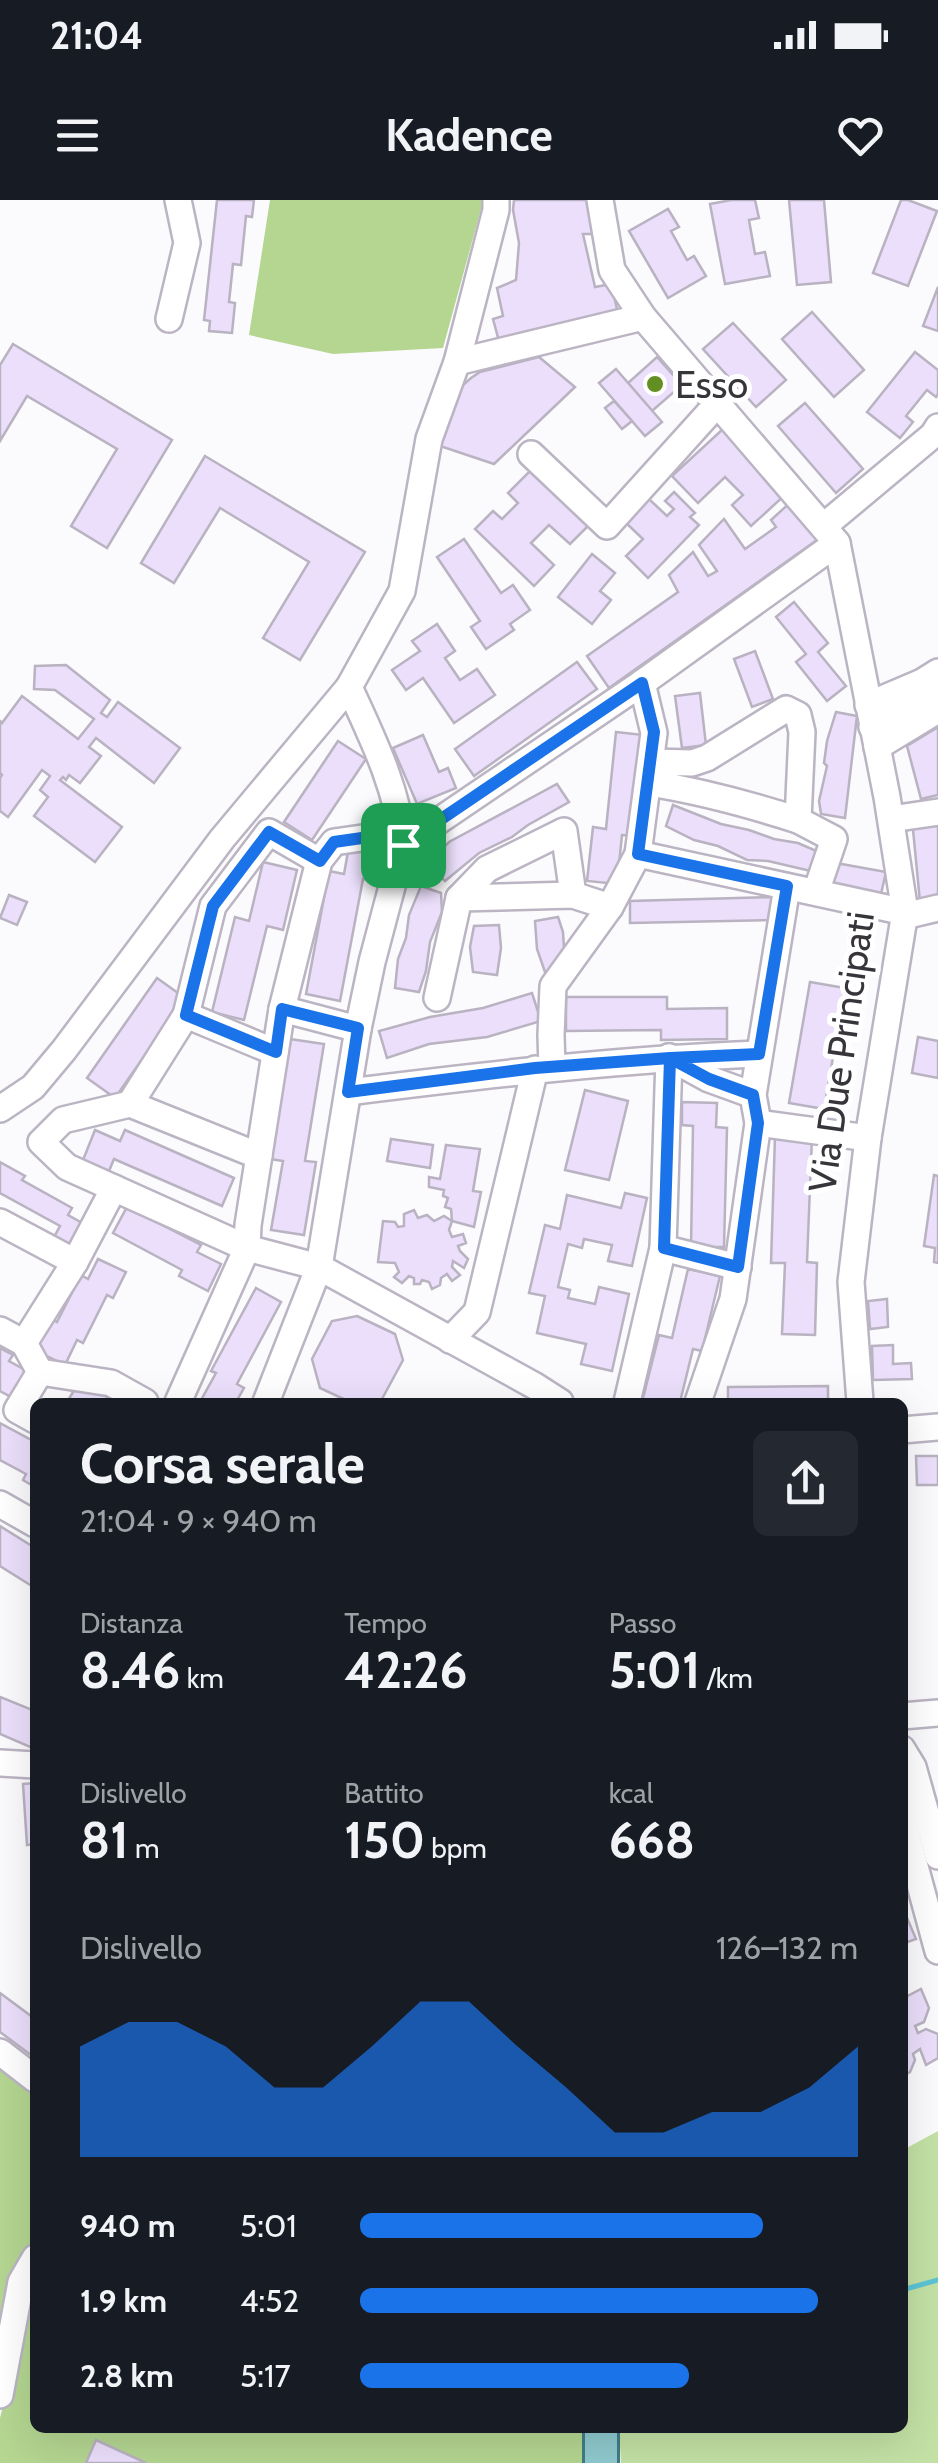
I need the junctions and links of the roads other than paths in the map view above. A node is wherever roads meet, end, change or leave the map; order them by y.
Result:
1 (178, 200) edge
2 (496, 200) edge
3 (600, 200) edge
4 (643, 317) junction
5 (169, 319) dead end
6 (457, 362) junction
7 (718, 403) junction
8 (938, 427) edge
9 (531, 454) dead end
10 (830, 534) junction
11 (938, 672) edge
12 (642, 683) junction
13 (349, 687) junction
14 (938, 688) edge
15 (938, 710) edge
16 (872, 727) junction
17 (707, 758) junction
18 (650, 773) junction
19 (708, 794) junction
20 (938, 812) edge
21 (891, 819) junction
22 (798, 820) junction
23 (403, 845) junction
24 (638, 854) junction
25 (320, 861) junction
26 (787, 886) junction
27 (816, 892) junction
28 (573, 894) junction
29 (459, 898) junction
30 (610, 907) junction
31 (938, 908) edge
32 (905, 914) junction
33 (437, 998) dead end
34 (282, 1009) junction
35 (186, 1015) junction
36 (358, 1028) junction
37 (276, 1052) junction
38 (759, 1054) junction
39 (670, 1058) junction
40 (543, 1068) junction
41 (348, 1092) junction
42 (753, 1095) junction
43 (130, 1104) junction
44 (0, 1109) edge
45 (758, 1123) junction
46 (868, 1138) junction
47 (259, 1156) junction
48 (114, 1188) junction
49 (0, 1222) edge
50 (247, 1248) junction
51 (664, 1248) junction
52 (75, 1262) junction
53 (738, 1267) junction
54 (319, 1268) junction
55 (478, 1312) junction
56 (0, 1330) edge
57 (450, 1340) junction
58 (24, 1343) junction
59 (484, 1359) junction
60 (40, 1372) junction
61 (137, 1398) edge
62 (180, 1398) edge
63 (268, 1398) edge
64 (553, 1398) edge
65 (628, 1398) edge
66 (699, 1398) edge
67 (860, 1398) edge
68 (17, 1415) edge
69 (938, 1427) edge
70 (908, 1430) edge
71 (0, 1504) edge
72 (30, 1521) edge
73 (938, 1713) edge
74 (908, 1716) edge
75 (908, 1758) edge
76 (0, 1763) edge
77 (30, 1765) edge
78 (908, 1841) edge
79 (938, 1856) edge
80 (938, 1951) edge
81 (0, 2052) edge
82 (30, 2075) edge
83 (30, 2266) edge
84 (0, 2395) edge
85 (601, 2433) edge
86 (601, 2463) edge

1 - 5 street
2 - 6 street
3 - 4 street, Via Due Principati
4 - 6 street
4 - 7 street, Via Due Principati
6 - 13 street
7 - 9 street
7 - 10 street, Via Due Principati
8 - 10 street
10 - 12 street
10 - 16 street, Via Due Principati
11 - 16 street
12 - 18 street
12 - 23 street
13 - 23 street
13 - 44 street
14 - 16 street
15 - 16 street
16 - 21 street, Via Due Principati
17 - 18 street
17 - 19 street
17 - 22 street
18 - 19 street
18 - 24 street
19 - 22 street
20 - 21 street
21 - 32 street, Via Due Principati
22 - 27 street
23 - 25 street
23 - 36 street
24 - 26 street
24 - 30 street
25 - 34 street
25 - 35 street
26 - 27 street
26 - 38 street
27 - 32 street
28 - 29 street
28 - 29 street
28 - 30 street
29 - 33 street
30 - 40 street
31 - 32 street
32 - 46 street, Via Due Principati
34 - 36 street
34 - 37 street
35 - 37 street
35 - 43 street
36 - 41 street
37 - 47 street
38 - 39 street
38 - 42 street
39 - 40 street
39 - 42 street
39 - 51 street
40 - 41 street
40 - 55 street
41 - 54 street
42 - 45 street
43 - 47 street
43 - 48 street
45 - 46 street
45 - 53 street
46 - 67 street, Via Due Principati
47 - 50 street
48 - 50 street
48 - 52 street
49 - 52 street
50 - 54 street
50 - 62 street
51 - 53 street
51 - 65 street
52 - 58 street
53 - 66 street
54 - 57 street
54 - 63 street
55 - 57 street
55 - 59 street
56 - 58 street
57 - 59 street
58 - 60 street
59 - 64 street
60 - 61 street
60 - 68 street
69 - 70 street
71 - 72 street
73 - 74 street
75 - 79 street
76 - 77 street
78 - 80 street
81 - 82 street
83 - 84 street
85 - 86 main road

